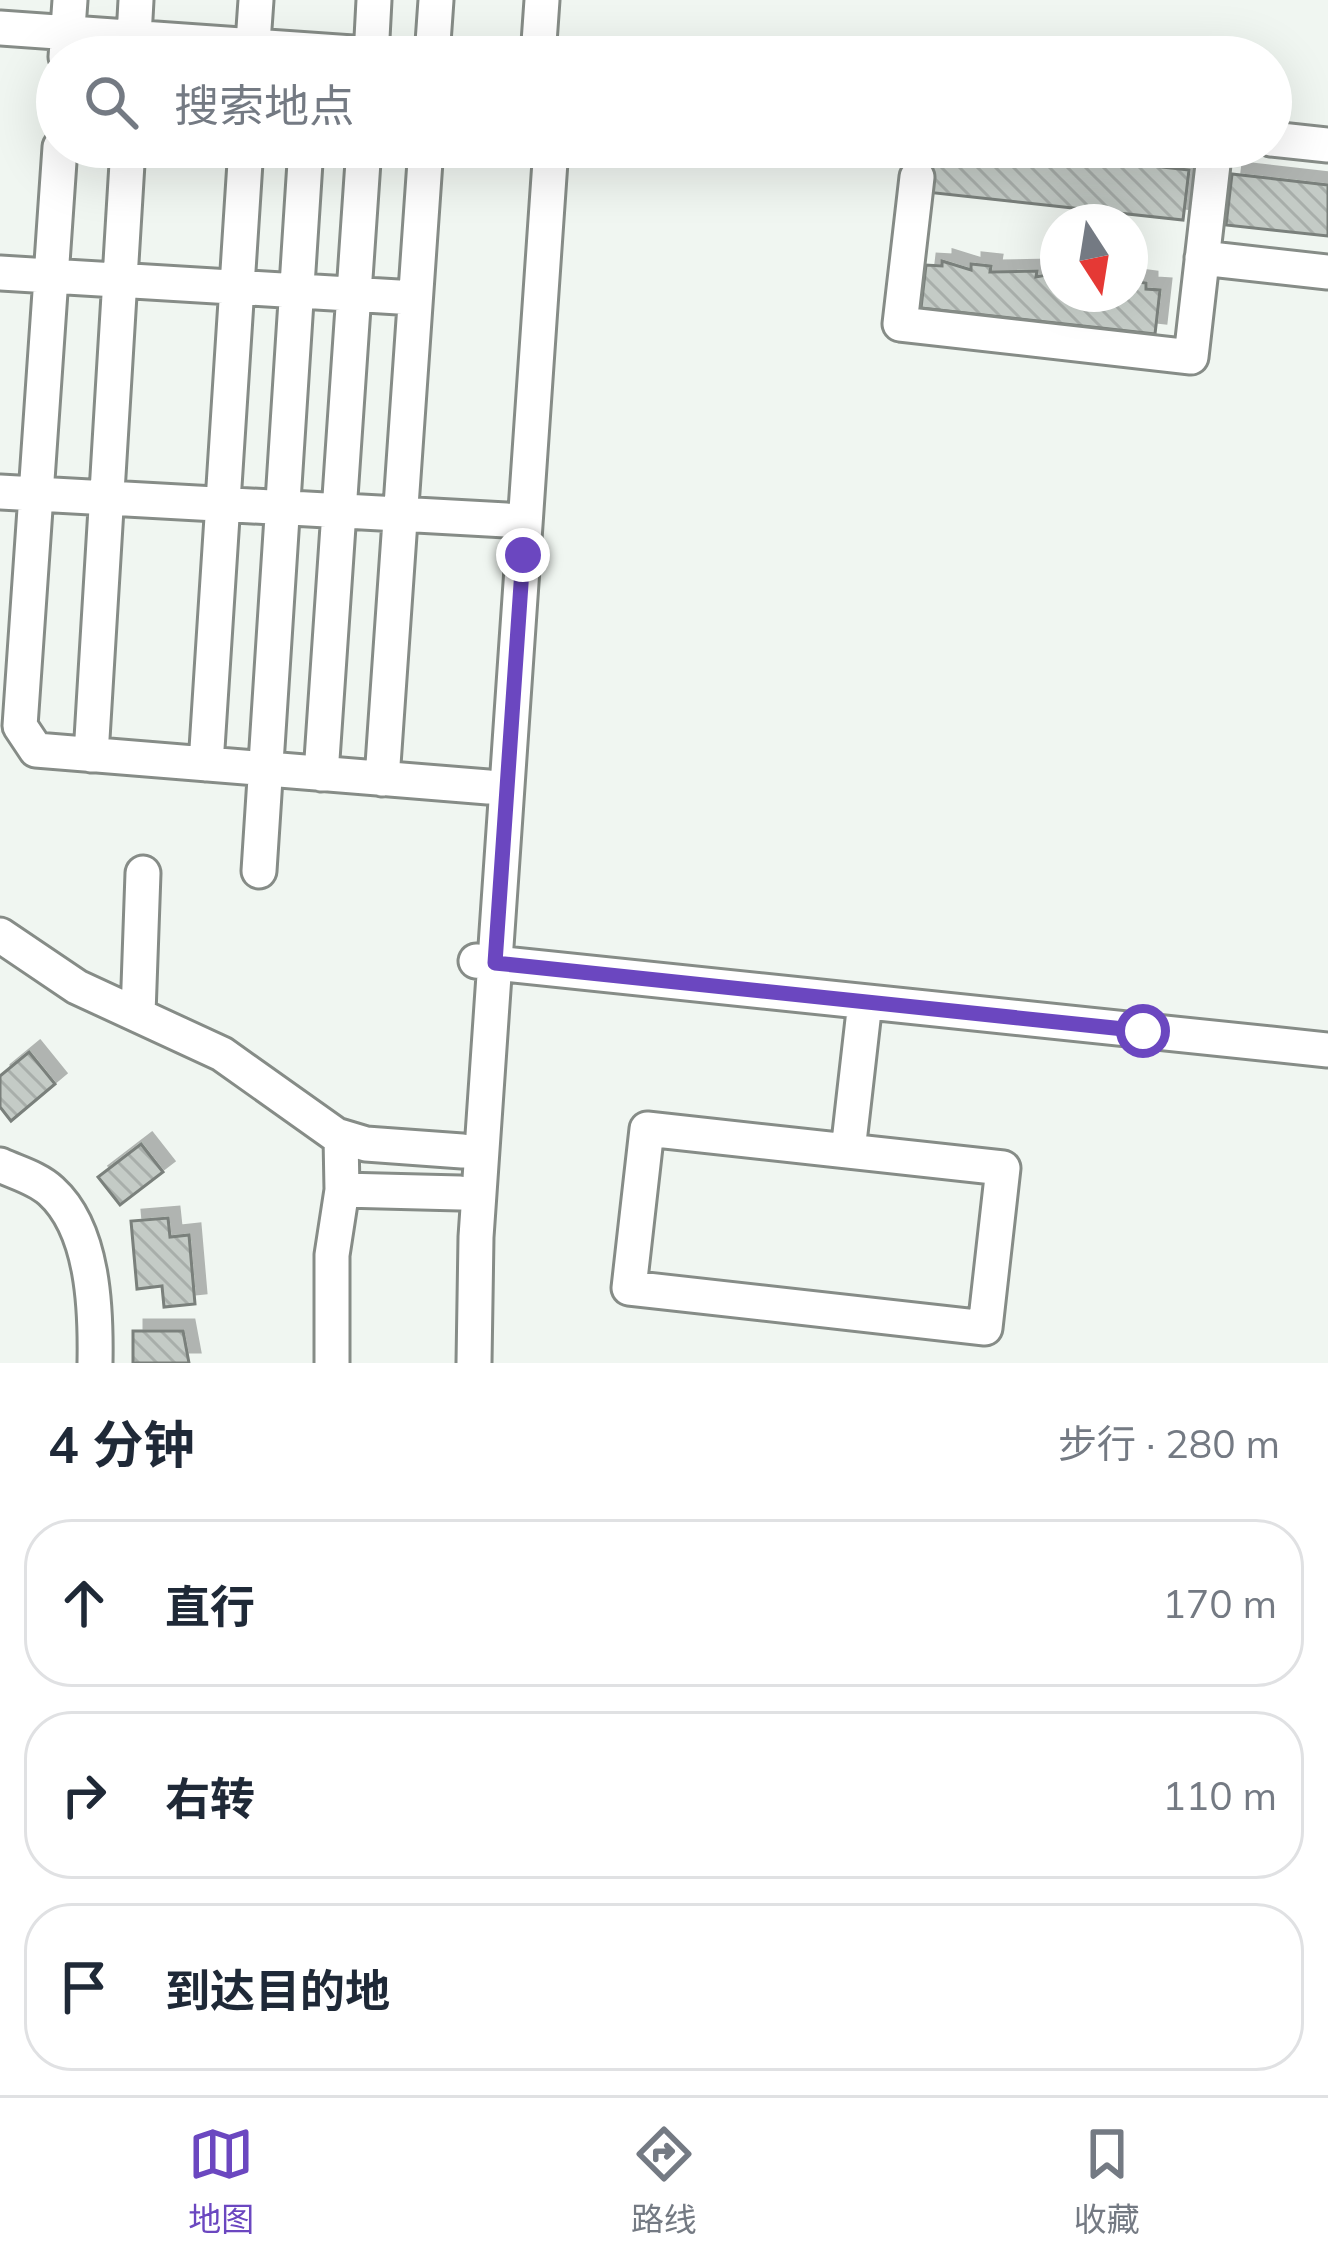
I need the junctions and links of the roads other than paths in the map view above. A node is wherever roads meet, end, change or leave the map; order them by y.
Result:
1 (136, 0) edge
2 (256, 0) edge
3 (374, 0) edge
4 (436, 0) edge
5 (542, 0) edge
6 (562, 0) edge
7 (0, 28) edge
8 (68, 30) edge
9 (134, 36) edge
10 (254, 36) edge
11 (372, 36) edge
12 (433, 36) edge
13 (539, 36) edge
14 (559, 36) edge
15 (1292, 141) edge
16 (1328, 145) edge
17 (59, 168) edge
18 (127, 168) edge
19 (245, 168) edge
20 (305, 168) edge
21 (363, 168) edge
22 (424, 168) edge
23 (531, 168) edge
24 (549, 168) edge
25 (1213, 168) edge
26 (917, 177) dead end
27 (1202, 258) junction
28 (1328, 272) edge
29 (0, 273) edge
30 (51, 276) junction
31 (119, 280) junction
32 (237, 287) junction
33 (297, 291) junction
34 (354, 294) junction
35 (415, 298) junction
36 (0, 492) edge
37 (37, 493) junction
38 (106, 496) junction
39 (223, 503) junction
40 (283, 506) junction
41 (339, 510) junction
42 (400, 514) junction
43 (506, 520) junction
44 (91, 755) junction
45 (206, 764) junction
46 (266, 770) junction
47 (321, 774) junction
48 (382, 779) junction
49 (488, 788) junction
50 (260, 871) dead end
51 (142, 873) dead end
52 (0, 934) edge
53 (485, 962) junction
54 (866, 1002) junction
55 (138, 1014) junction
56 (1328, 1050) edge
57 (341, 1136) junction
58 (462, 1151) junction
59 (848, 1151) junction
60 (0, 1165) edge
61 (342, 1190) junction
62 (460, 1193) junction
63 (95, 1363) edge
64 (332, 1363) edge
65 (454, 1363) edge
66 (474, 1363) edge

1 - 9 street
2 - 10 street
3 - 11 street
4 - 12 street
5 - 13 street
6 - 14 street
7 - 8 street
15 - 16 street
17 - 30 street
18 - 31 street
19 - 32 street
20 - 33 street
21 - 34 street
22 - 35 street
23 - 43 street
24 - 53 street
25 - 27 street
26 - 27 street
27 - 28 street
29 - 30 street
30 - 31 street
30 - 37 street
31 - 32 street
31 - 38 street
32 - 33 street
32 - 39 street
33 - 34 street
33 - 40 street
34 - 35 street
34 - 41 street
35 - 42 street
36 - 37 street
37 - 38 street
37 - 44 street
38 - 39 street
38 - 44 street
39 - 40 street
39 - 45 street
40 - 41 street
40 - 46 street
41 - 42 street
41 - 47 street
42 - 43 street
42 - 48 street
43 - 49 street
44 - 45 street
45 - 46 street
46 - 47 street
46 - 50 street
47 - 48 street
48 - 49 street
49 - 53 street
51 - 55 street
52 - 55 street
53 - 54 street
53 - 58 street
53 - 66 street
54 - 56 street
54 - 59 street
55 - 57 street
57 - 58 street
57 - 61 street
58 - 62 street
59 - 59 street
60 - 63 street
61 - 62 street
61 - 64 street
62 - 65 street

